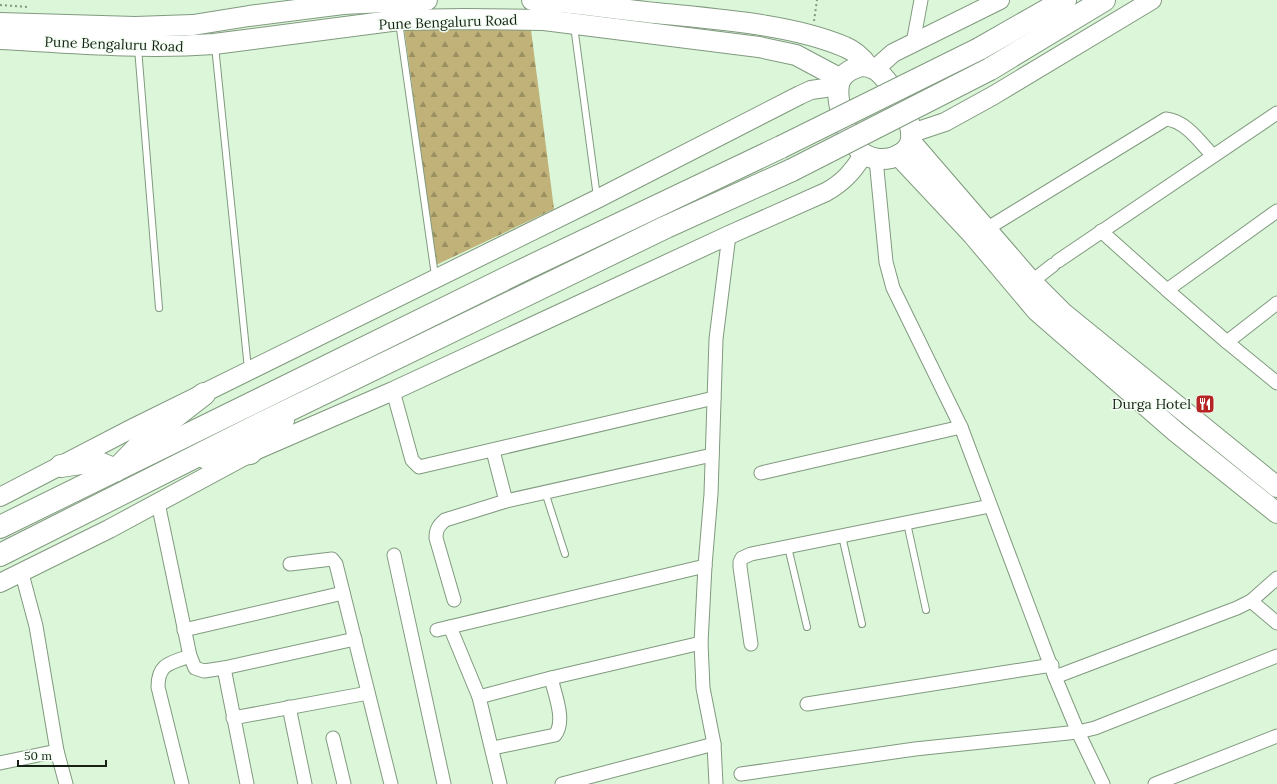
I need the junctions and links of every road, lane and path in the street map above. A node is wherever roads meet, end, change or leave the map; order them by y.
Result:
1 (427, 0) edge
2 (532, 0) edge
3 (817, 0) edge
4 (921, 0) edge
5 (1000, 0) edge
6 (1065, 0) edge
7 (1104, 0) edge
8 (1152, 0) edge
9 (0, 5) edge
10 (31, 7) dead end
11 (399, 20) junction
12 (0, 23) edge
13 (573, 24) junction
14 (812, 36) junction
15 (0, 39) edge
16 (913, 43) junction
17 (214, 44) junction
18 (138, 47) junction
19 (871, 68) junction
20 (840, 82) junction
21 (1277, 113) edge
22 (907, 143) junction
23 (1213, 156) junction
24 (870, 157) junction
25 (597, 199) junction
26 (1277, 211) edge
27 (988, 228) junction
28 (1101, 232) junction
29 (728, 235) junction
30 (436, 277) junction
31 (1025, 286) junction
32 (1167, 290) junction
33 (1277, 303) edge
34 (159, 308) dead end
35 (1227, 342) junction
36 (1104, 359) junction
37 (248, 372) junction
38 (1277, 382) edge
39 (393, 391) junction
40 (204, 394) junction
41 (714, 398) junction
42 (296, 407) junction
43 (961, 426) junction
44 (493, 451) junction
45 (250, 453) junction
46 (712, 455) junction
47 (191, 460) junction
48 (61, 466) junction
49 (116, 470) junction
50 (761, 473) dead end
51 (1277, 487) edge
52 (545, 492) junction
53 (0, 497) edge
54 (506, 501) junction
55 (158, 503) junction
56 (990, 506) junction
57 (1277, 513) edge
58 (907, 523) junction
59 (0, 527) edge
60 (842, 536) junction
61 (788, 547) junction
62 (565, 554) dead end
63 (0, 555) edge
64 (394, 555) dead end
65 (290, 564) dead end
66 (705, 566) junction
67 (22, 574) junction
68 (1277, 578) edge
69 (0, 583) edge
70 (343, 593) junction
71 (454, 600) dead end
72 (1251, 601) junction
73 (926, 610) dead end
74 (1277, 623) edge
75 (862, 624) dead end
76 (450, 627) junction
77 (807, 627) dead end
78 (184, 630) junction
79 (437, 630) dead end
80 (355, 639) junction
81 (701, 643) junction
82 (751, 644) dead end
83 (190, 656) junction
84 (1277, 656) edge
85 (224, 668) junction
86 (1053, 671) junction
87 (552, 678) junction
88 (368, 693) junction
89 (479, 697) junction
90 (806, 704) dead end
91 (288, 707) junction
92 (233, 718) junction
93 (1078, 732) junction
94 (1277, 736) edge
95 (333, 738) dead end
96 (714, 744) junction
97 (493, 748) junction
98 (57, 751) junction
99 (0, 763) edge
100 (741, 774) dead end
101 (66, 784) edge
102 (182, 784) edge
103 (247, 784) edge
104 (305, 784) edge
105 (344, 784) edge
106 (391, 784) edge
107 (444, 784) edge
108 (500, 784) edge
109 (562, 784) edge
110 (716, 784) edge
111 (1103, 784) edge
112 (1155, 784) edge

1 - 12 main road, Pune Bengaluru Road
2 - 14 main road, Pune Bengaluru Road
3 - 14 path
4 - 16 street
5 - 16 street
6 - 49 highway, bridge
7 - 42 highway, bridge
8 - 22 street
9 - 10 path
11 - 13 main road, Pune Bengaluru Road
11 - 17 main road, Pune Bengaluru Road
11 - 30 lane
13 - 20 main road, Pune Bengaluru Road
13 - 25 lane
14 - 19 main road, Pune Bengaluru Road
15 - 18 main road, Pune Bengaluru Road
16 - 19 street
17 - 18 main road, Pune Bengaluru Road
17 - 37 lane
18 - 34 lane
19 - 20 main road
19 - 22 main road
20 - 24 main road
20 - 25 street
21 - 23 street
22 - 24 main road
22 - 27 main road
22 - 31 main road
23 - 27 street
23 - 28 street
24 - 29 street
24 - 43 street
25 - 30 street
26 - 32 street
27 - 31 main road
28 - 31 street
28 - 32 street
29 - 39 street
29 - 41 street
30 - 37 street
31 - 36 main road
32 - 35 street
33 - 35 street
35 - 38 street
36 - 51 main road
36 - 57 main road
37 - 40 street
39 - 44 street
39 - 45 street
40 - 48 street
40 - 49 highway
41 - 44 street
41 - 46 street
42 - 45 highway
42 - 47 highway
43 - 50 street
43 - 56 street
44 - 54 street
45 - 47 highway
45 - 55 street
46 - 52 street
46 - 66 street
47 - 63 highway
48 - 49 highway
48 - 53 street
49 - 59 highway
52 - 54 street
52 - 62 lane
54 - 71 street
55 - 67 street
55 - 78 street
56 - 58 street
56 - 86 street
58 - 60 street
58 - 73 lane
60 - 61 street
60 - 75 lane
61 - 77 lane
61 - 82 street
64 - 107 street
65 - 70 street
66 - 76 street
66 - 81 street
67 - 69 street
67 - 98 street
68 - 72 street
70 - 78 street
70 - 80 street
72 - 74 street
72 - 86 street
76 - 79 street
76 - 89 street
78 - 83 street
80 - 85 street
80 - 88 street
81 - 87 street
81 - 96 street
83 - 85 street
83 - 102 street
84 - 93 street
85 - 92 street
86 - 90 street
86 - 93 street
87 - 89 street
87 - 97 street
88 - 91 street
88 - 106 street
89 - 97 street
91 - 92 street
91 - 104 street
92 - 103 street
93 - 100 street
93 - 111 street
94 - 112 street
95 - 105 street
96 - 109 street
96 - 110 street
97 - 108 street
98 - 99 street
98 - 101 street

